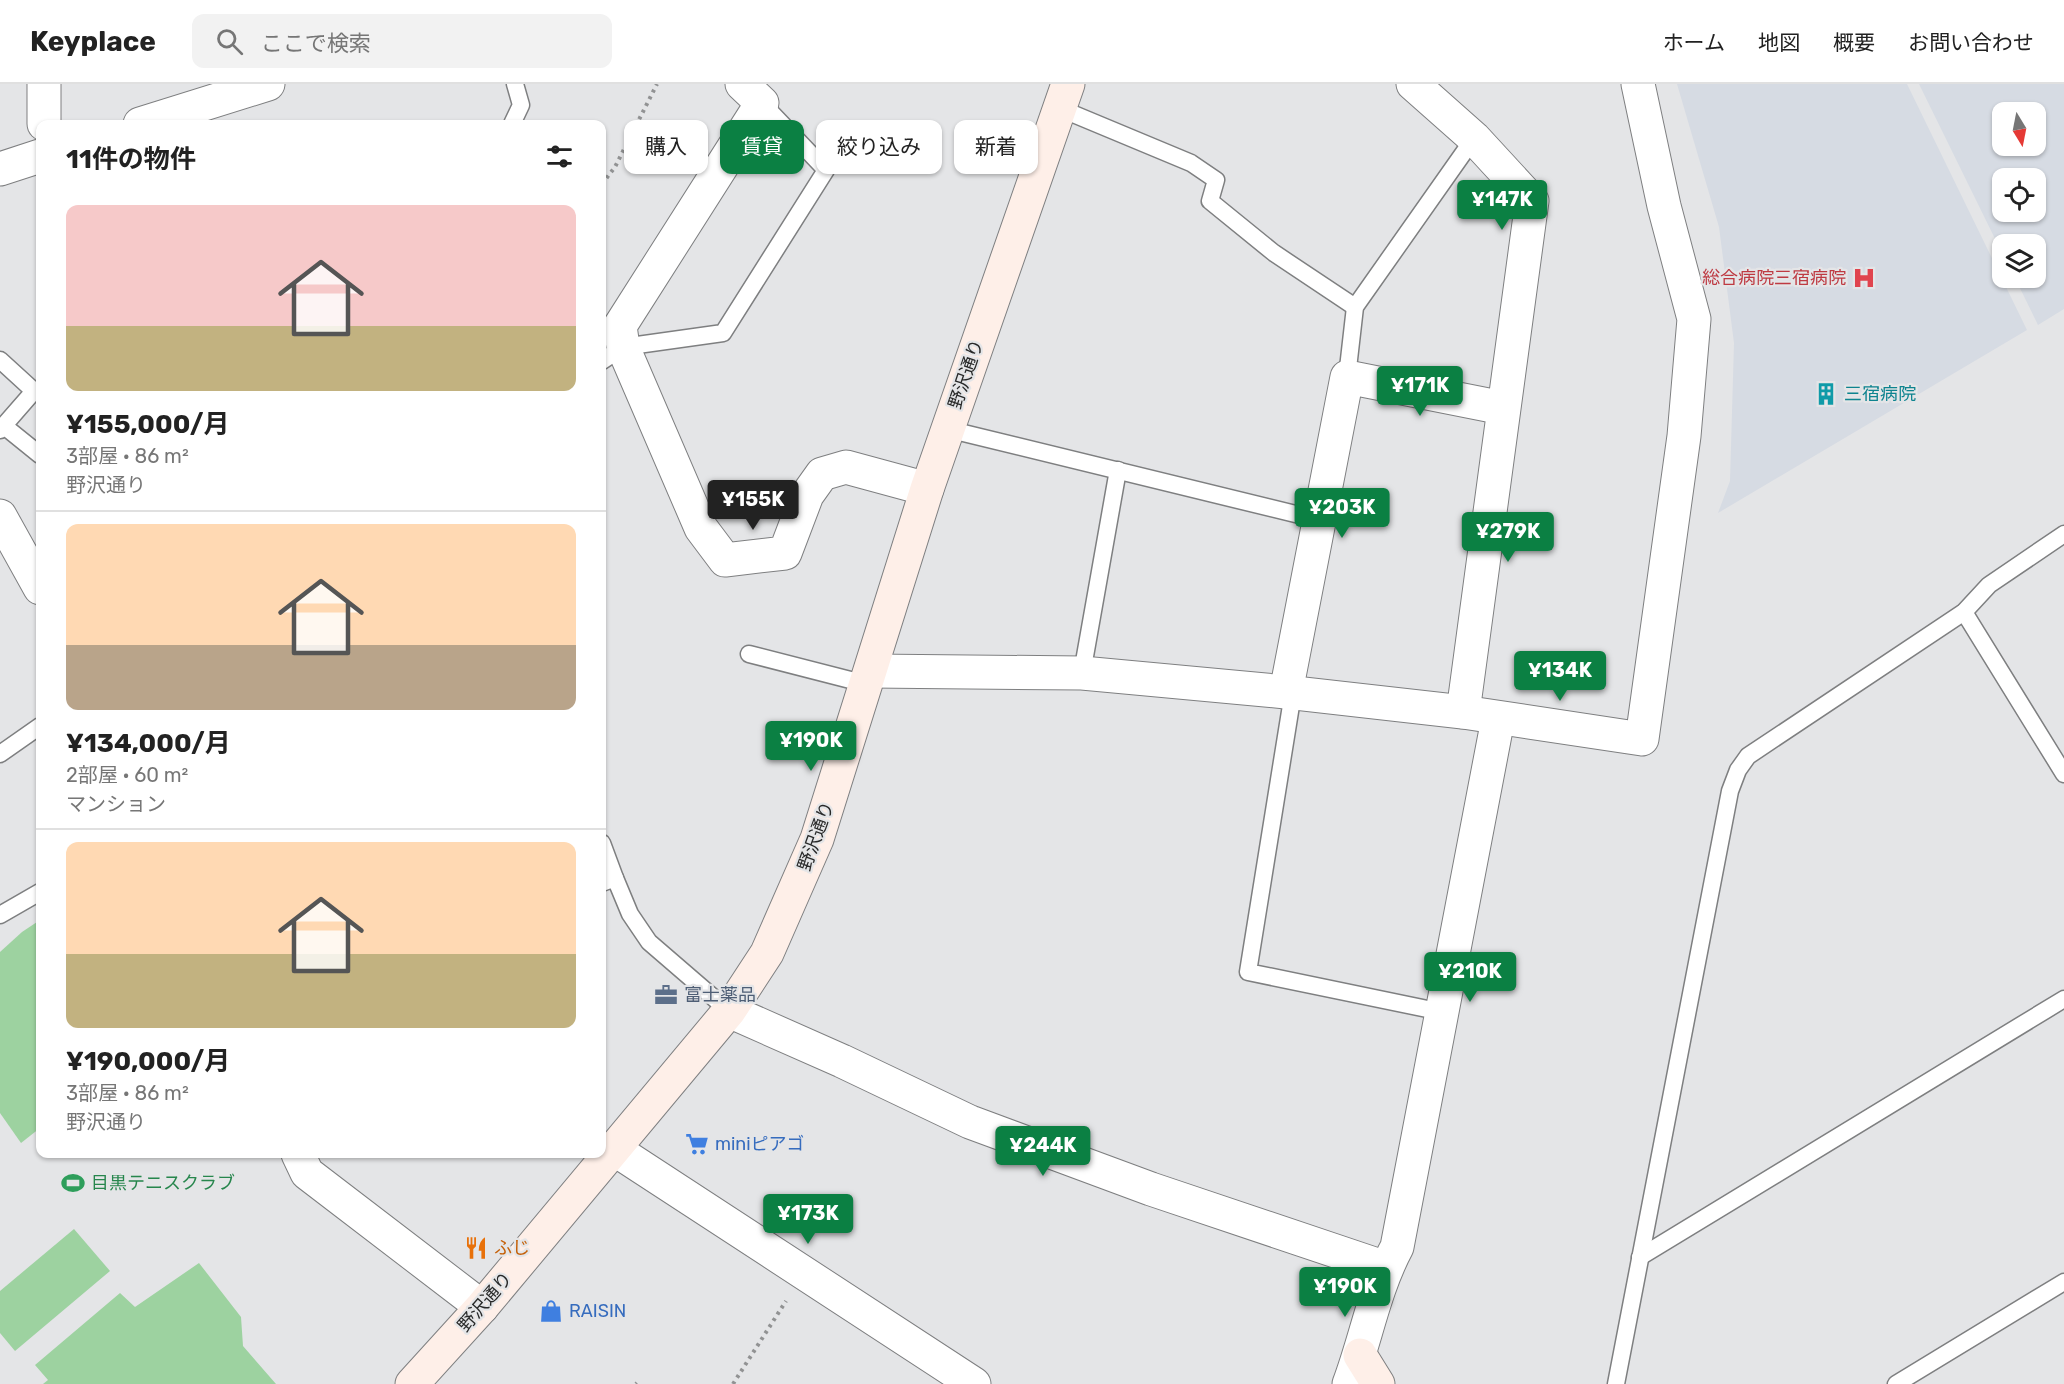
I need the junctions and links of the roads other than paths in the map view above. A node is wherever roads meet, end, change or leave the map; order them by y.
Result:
1 (44, 84) edge
2 (267, 84) edge
3 (515, 84) edge
4 (1413, 84) edge
5 (1638, 84) edge
6 (752, 94) edge
7 (1064, 96) edge
8 (44, 120) edge
9 (153, 120) edge
10 (514, 120) edge
11 (1474, 138) junction
12 (36, 157) edge
13 (0, 169) edge
14 (1355, 307) junction
15 (612, 354) edge
16 (0, 360) edge
17 (1347, 377) junction
18 (1503, 408) junction
19 (2, 428) edge
20 (947, 429) junction
21 (36, 452) edge
22 (1118, 470) junction
23 (927, 489) junction
24 (0, 516) edge
25 (1320, 520) junction
26 (2064, 534) edge
27 (36, 581) edge
28 (1964, 612) junction
29 (749, 654) dead end
30 (1082, 673) junction
31 (868, 677) junction
32 (1290, 692) junction
33 (1463, 712) junction
34 (1498, 719) junction
35 (36, 729) edge
36 (0, 754) edge
37 (2063, 771) edge
38 (608, 881) edge
39 (36, 894) edge
40 (0, 915) edge
41 (2064, 999) edge
42 (729, 1011) junction
43 (1442, 1012) junction
44 (614, 1149) junction
45 (300, 1158) edge
46 (1640, 1257) junction
47 (1386, 1268) junction
48 (2064, 1282) edge
49 (482, 1307) junction
50 (1355, 1370) edge
51 (412, 1384) edge
52 (974, 1384) edge
53 (1378, 1384) edge
54 (1616, 1384) edge
55 (1896, 1384) edge

1 - 8 street
2 - 9 street
3 - 10 lane
4 - 11 street
5 - 34 street
6 - 15 street
6 - 15 lane
7 - 14 lane
7 - 20 street, 野沢通り
11 - 14 lane
11 - 18 street
12 - 13 street
14 - 17 lane
15 - 23 street
16 - 19 lane
17 - 18 street
17 - 25 street
18 - 33 street
19 - 21 lane
20 - 22 lane
20 - 23 street, 野沢通り
22 - 25 lane
22 - 30 lane
23 - 31 street, 野沢通り
24 - 27 street
25 - 32 street
26 - 28 lane
28 - 37 lane
28 - 46 lane
29 - 31 lane
30 - 31 street
30 - 32 street
31 - 42 street, 野沢通り
32 - 33 street
32 - 43 lane
33 - 34 street
34 - 43 street
35 - 36 lane
38 - 42 lane
39 - 40 lane
41 - 46 lane
42 - 44 street, 野沢通り
42 - 47 street
43 - 47 street
44 - 49 street, 野沢通り
44 - 52 street
45 - 49 street
46 - 54 lane
47 - 50 street
48 - 55 lane
49 - 51 street, 野沢通り
50 - 53 street

